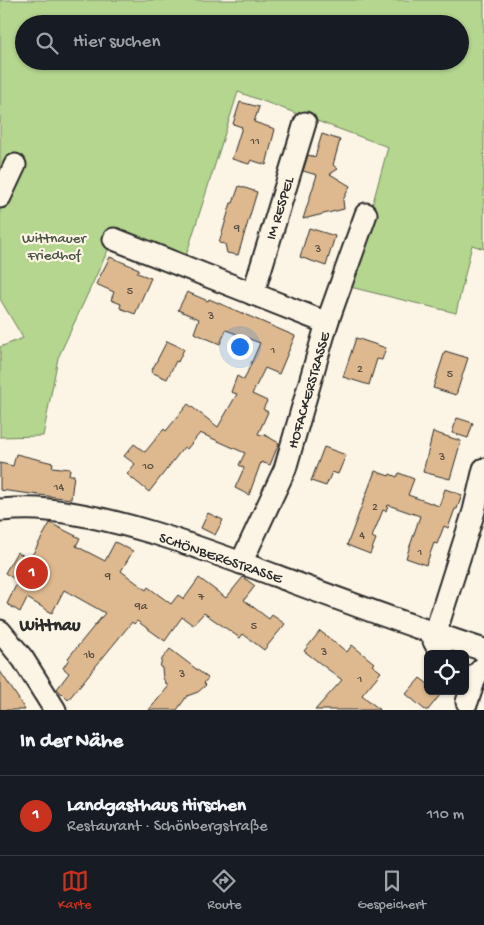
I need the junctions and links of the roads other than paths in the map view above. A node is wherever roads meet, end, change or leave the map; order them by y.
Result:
1 (305, 123) dead end
2 (15, 165) dead end
3 (0, 197) edge
4 (366, 214) dead end
5 (114, 239) dead end
6 (253, 294) junction
7 (327, 323) junction
8 (484, 469) edge
9 (0, 510) edge
10 (241, 563) junction
11 (0, 631) edge
12 (438, 644) edge
13 (484, 650) edge
14 (484, 667) edge
15 (467, 701) edge
16 (55, 710) edge

1 - 6 street, IM RESPEL
2 - 3 street
4 - 7 street, HOFACKERSTRASSE
5 - 6 street
6 - 7 street
7 - 10 street, HOFACKERSTRASSE
8 - 12 street
9 - 10 street, SCHÖNBERGSTRASSE
10 - 12 street, SCHÖNBERGSTRASSE
11 - 16 street
12 - 13 street, SCHÖNBERGSTRASSE
14 - 15 street

